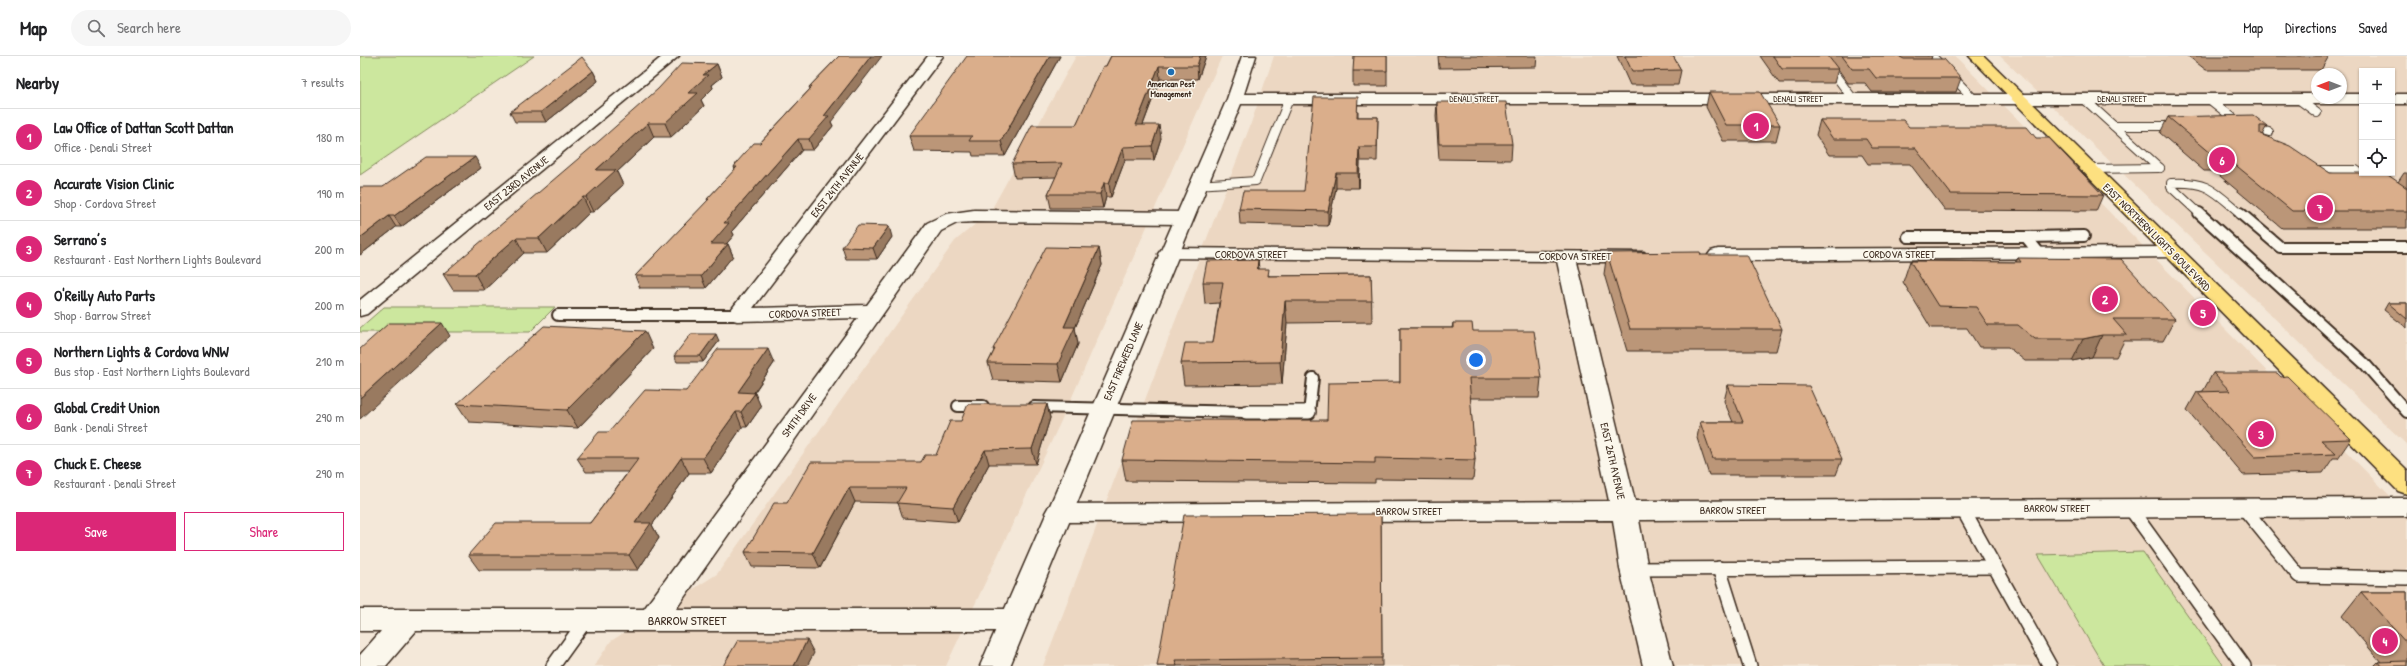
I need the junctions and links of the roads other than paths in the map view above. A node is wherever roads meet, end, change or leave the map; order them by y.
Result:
1 (672, 56) edge
2 (936, 56) edge
3 (1249, 56) edge
4 (1821, 56) edge
5 (1932, 56) edge
6 (1976, 56) edge
7 (1929, 68) edge
8 (1944, 68) junction
9 (1969, 94) junction
10 (1235, 99) junction
11 (1289, 99) junction
12 (1853, 99) junction
13 (2019, 99) junction
14 (2084, 99) junction
15 (2209, 99) junction
16 (2298, 99) junction
17 (2359, 99) edge
18 (2395, 99) edge
19 (2407, 99) edge
20 (2317, 112) dead end
21 (2114, 126) junction
22 (2189, 126) edge
23 (2227, 126) edge
24 (2242, 126) junction
25 (2234, 132) edge
26 (2250, 132) edge
27 (2269, 132) dead end
28 (2089, 169) junction
29 (2300, 170) edge
30 (1197, 185) junction
31 (2382, 189) edge
32 (1183, 218) junction
33 (2084, 236) dead end
34 (1908, 237) dead end
35 (1958, 237) junction
36 (2026, 237) junction
37 (2407, 247) edge
38 (2174, 253) junction
39 (1168, 254) junction
40 (1971, 254) junction
41 (2040, 254) junction
42 (1701, 255) edge
43 (1566, 256) junction
44 (1654, 256) edge
45 (360, 310) edge
46 (873, 311) junction
47 (558, 315) dead end
48 (737, 315) junction
49 (1313, 378) dead end
50 (958, 406) dead end
51 (998, 406) edge
52 (1022, 407) edge
53 (1102, 409) junction
54 (2407, 412) edge
55 (2407, 485) edge
56 (2243, 507) junction
57 (2407, 507) edge
58 (1962, 508) junction
59 (2130, 508) junction
60 (1624, 510) junction
61 (1058, 513) junction
62 (1994, 567) junction
63 (1634, 568) junction
64 (1719, 568) junction
65 (2407, 578) edge
66 (360, 620) edge
67 (586, 620) junction
68 (652, 620) junction
69 (1014, 620) junction
70 (408, 621) junction
71 (368, 666) edge
72 (553, 666) edge
73 (995, 666) edge
74 (1658, 666) edge
75 (1750, 666) edge
76 (2050, 666) edge
77 (2244, 666) edge

1 - 45 street, EAST 23RD AVENUE
2 - 48 street, EAST 24TH AVENUE
3 - 10 street, EAST FIREWEED LANE
4 - 12 lane
5 - 8 lane
6 - 13 main road, EAST NORTHERN LIGHTS BOULEVARD
7 - 8 lane
8 - 9 lane
9 - 12 street, DENALI STREET
9 - 13 street, DENALI STREET
10 - 11 street, DENALI STREET
10 - 30 street, EAST FIREWEED LANE
11 - 12 street, DENALI STREET
11 - 30 lane
13 - 14 street, DENALI STREET
13 - 28 main road, EAST NORTHERN LIGHTS BOULEVARD
14 - 15 street, DENALI STREET
14 - 21 lane
15 - 16 street, DENALI STREET
15 - 24 lane
16 - 17 street, DENALI STREET
16 - 20 lane
18 - 19 street
21 - 22 lane
21 - 28 lane
23 - 24 lane
24 - 25 lane
24 - 26 lane
24 - 27 lane
28 - 38 main road, EAST NORTHERN LIGHTS BOULEVARD
29 - 31 lane
30 - 32 street, EAST FIREWEED LANE
32 - 39 street, EAST FIREWEED LANE
32 - 46 street, SMITH DRIVE
33 - 36 lane
34 - 35 lane
35 - 36 lane
35 - 40 lane
36 - 41 lane
37 - 54 lane
38 - 41 street, CORDOVA STREET
38 - 55 main road, EAST NORTHERN LIGHTS BOULEVARD
39 - 43 street, CORDOVA STREET
39 - 53 street, EAST FIREWEED LANE
40 - 41 street, CORDOVA STREET
40 - 42 street, CORDOVA STREET
43 - 44 street, CORDOVA STREET
43 - 60 street, EAST 26TH AVENUE
46 - 48 street, CORDOVA STREET
46 - 68 street, SMITH DRIVE
47 - 48 lane
49 - 53 lane
50 - 51 lane
52 - 53 lane
53 - 61 street, EAST FIREWEED LANE
56 - 57 street, BARROW STREET
56 - 59 street, BARROW STREET
56 - 65 lane
58 - 59 street, BARROW STREET
58 - 60 street, BARROW STREET
58 - 62 lane
59 - 77 lane
60 - 61 street, BARROW STREET
60 - 63 street, EAST 26TH AVENUE
61 - 69 street, EAST FIREWEED LANE
62 - 64 lane
62 - 76 lane
63 - 64 lane
63 - 74 street, EAST 26TH AVENUE
64 - 75 lane
66 - 70 street, BARROW STREET
67 - 68 street, BARROW STREET
67 - 70 street, BARROW STREET
67 - 72 lane
68 - 69 street, BARROW STREET
69 - 73 street, EAST FIREWEED LANE
70 - 71 street

